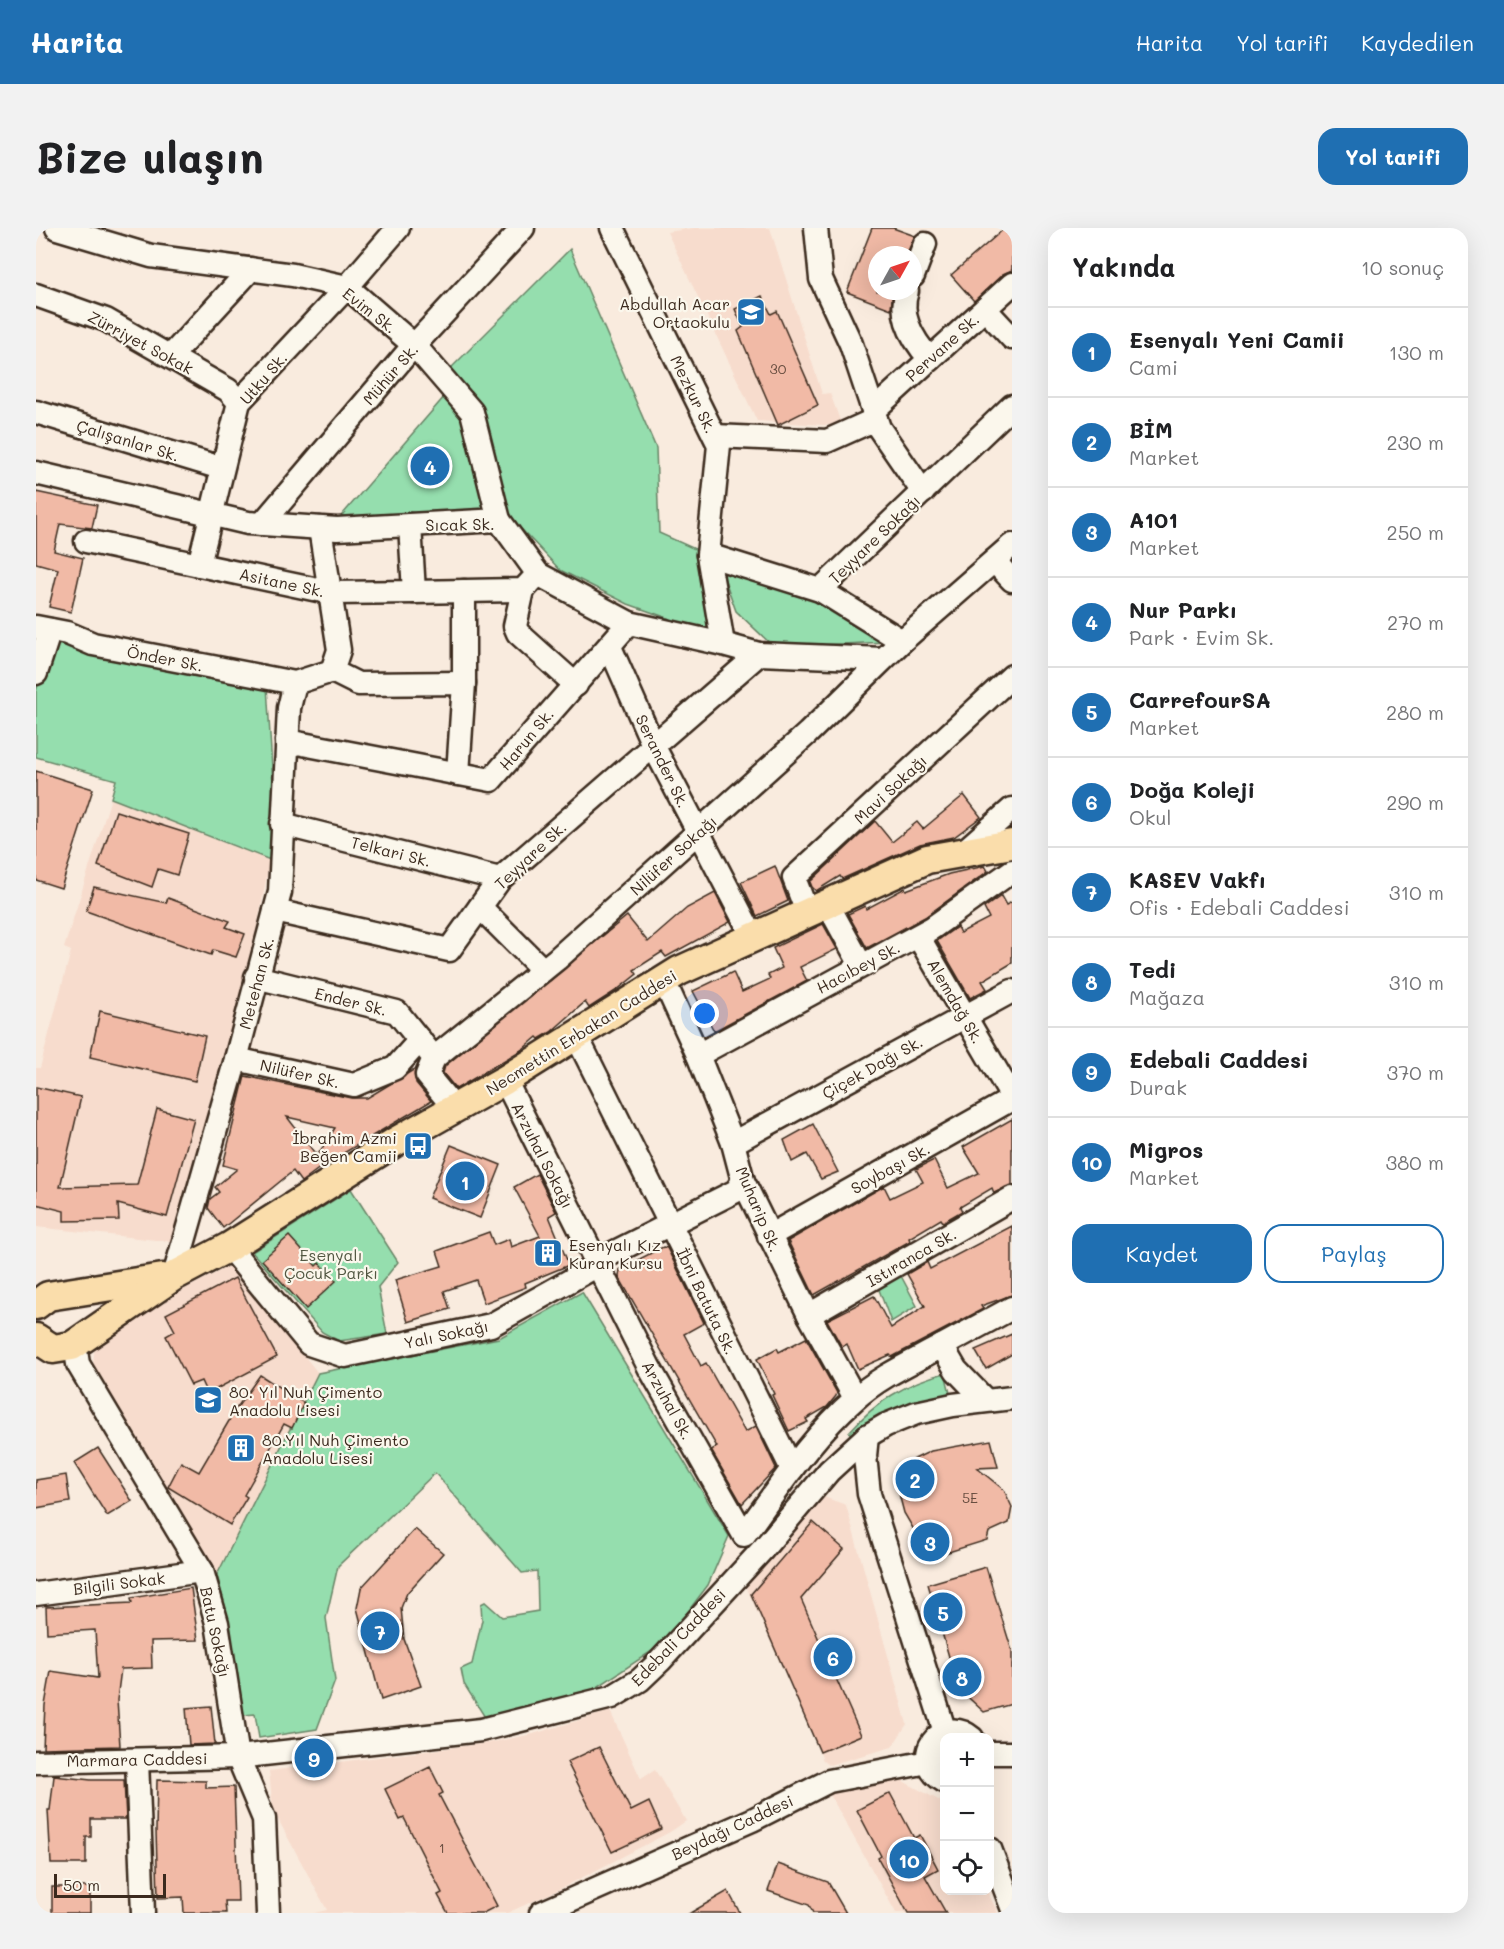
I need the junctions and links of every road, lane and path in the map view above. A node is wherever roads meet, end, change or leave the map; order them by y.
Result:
1 (57, 228) edge
2 (398, 228) edge
3 (523, 228) edge
4 (612, 228) edge
5 (816, 228) edge
6 (925, 244) dead end
7 (922, 252) edge
8 (251, 269) junction
9 (1012, 284) edge
10 (347, 287) junction
11 (36, 296) edge
12 (904, 300) edge
13 (985, 309) junction
14 (1012, 338) edge
15 (414, 346) junction
16 (171, 356) junction
17 (930, 359) junction
18 (239, 402) junction
19 (1012, 406) edge
20 (36, 412) edge
21 (874, 415) junction
22 (715, 436) junction
23 (221, 468) junction
24 (36, 473) edge
25 (923, 492) junction
26 (209, 515) junction
27 (499, 520) junction
28 (262, 524) junction
29 (410, 525) junction
30 (320, 528) junction
31 (86, 541) dead end
32 (1012, 545) edge
33 (708, 555) junction
34 (994, 561) junction
35 (199, 565) junction
36 (1012, 580) edge
37 (530, 582) junction
38 (820, 590) junction
39 (464, 591) junction
40 (414, 592) junction
41 (332, 593) junction
42 (629, 623) junction
43 (43, 629) edge
44 (902, 641) junction
45 (723, 644) junction
46 (610, 647) junction
47 (759, 654) junction
48 (883, 659) junction
49 (332, 670) junction
50 (36, 673) edge
51 (1012, 676) edge
52 (295, 683) junction
53 (464, 683) junction
54 (576, 686) junction
55 (287, 741) junction
56 (654, 747) junction
57 (458, 774) junction
58 (1012, 808) edge
59 (282, 824) junction
60 (698, 831) junction
61 (1012, 844) edge
62 (962, 853) junction
63 (1012, 871) edge
64 (500, 879) junction
65 (480, 907) junction
66 (817, 907) junction
67 (275, 911) junction
68 (918, 936) junction
69 (753, 937) junction
70 (861, 965) junction
71 (543, 970) junction
72 (256, 977) junction
73 (664, 981) junction
74 (1012, 991) edge
75 (964, 1016) junction
76 (576, 1035) junction
77 (420, 1040) junction
78 (698, 1055) junction
79 (434, 1058) junction
80 (236, 1059) junction
81 (505, 1080) junction
82 (1012, 1098) edge
83 (454, 1109) junction
84 (733, 1143) junction
85 (743, 1181) junction
86 (1012, 1198) edge
87 (669, 1225) junction
88 (768, 1236) junction
89 (229, 1247) junction
90 (597, 1261) junction
91 (174, 1276) junction
92 (66, 1295) junction
93 (36, 1305) edge
94 (1012, 1308) edge
95 (809, 1315) junction
96 (942, 1346) junction
97 (60, 1348) edge
98 (855, 1398) junction
99 (1012, 1398) edge
100 (985, 1400) junction
101 (867, 1436) junction
102 (792, 1469) junction
103 (829, 1471) junction
104 (869, 1494) junction
105 (202, 1571) junction
106 (36, 1594) edge
107 (945, 1732) junction
108 (965, 1733) edge
109 (1012, 1753) edge
110 (994, 1754) edge
111 (238, 1757) junction
112 (137, 1760) junction
113 (36, 1762) edge
114 (928, 1762) junction
115 (940, 1777) edge
116 (994, 1860) edge
117 (1012, 1907) edge
118 (143, 1913) edge
119 (268, 1913) edge
120 (541, 1913) edge

1 - 8 street, Evim Sk.
2 - 10 street, Utku Sk.
3 - 15 street, Mühür Sk.
4 - 22 street, Mezkur Sk.
5 - 21 street
6 - 7 street
8 - 10 street, Evim Sk.
8 - 16 street
9 - 13 street, Pervane Sk.
10 - 15 street, Evim Sk.
10 - 18 street, Utku Sk.
11 - 16 street, Zürriyet Sokak
12 - 17 street
13 - 14 street
13 - 17 street, Pervane Sk.
15 - 27 street, Evim Sk.
15 - 28 street, Mühür Sk.
16 - 18 street, Zürriyet Sokak
17 - 21 street, Pervane Sk.
18 - 23 street, Utku Sk.
19 - 25 street, Teyyare Sokağı
20 - 23 street, Çalışanlar Sk.
21 - 22 street, Pervane Sk.
21 - 25 street
22 - 33 street, Mezkur Sk.
23 - 26 street, Utku Sk.
24 - 26 street, Sıcak Sk.
25 - 38 street, Teyyare Sokağı
26 - 28 street, Sıcak Sk.
26 - 35 street, Utku Sk.
27 - 29 street, Sıcak Sk.
27 - 37 street, Sıcak Sk.
28 - 30 street, Sıcak Sk.
29 - 30 street, Sıcak Sk.
29 - 40 street
30 - 41 street
31 - 35 street, Asitane Sk.
32 - 34 street, Nilüfer Sokağı
33 - 38 street, Teyyare Sokağı
33 - 45 street, Mezkur Sk.
34 - 36 street
34 - 44 street, Nilüfer Sokağı
35 - 41 street, Asitane Sk.
37 - 39 street, Asitane Sk.
37 - 42 street, Sıcak Sk.
37 - 54 street
38 - 44 street
39 - 40 street, Asitane Sk.
39 - 53 street
40 - 41 street, Asitane Sk.
41 - 49 street
42 - 45 street, Sıcak Sk.
42 - 46 street, Harun Sk.
43 - 50 street
43 - 52 street, Önder Sk.
44 - 48 street, Nilüfer Sokağı
45 - 47 street, Sıcak Sk.
46 - 54 street, Harun Sk.
46 - 56 street, Serander Sk.
47 - 48 street, Sıcak Sk.
47 - 56 street, Teyyare Sk.
48 - 60 street, Nilüfer Sokağı
49 - 52 street
49 - 53 street
51 - 66 street, Mavi Sokağı
52 - 55 street, Metehan Sk.
53 - 57 street
54 - 57 street, Harun Sk.
55 - 57 street, Harun Sk.
55 - 59 street, Metehan Sk.
56 - 60 street, Serander Sk.
56 - 64 street, Teyyare Sk.
58 - 62 street
59 - 64 street, Telkari Sk.
59 - 67 street, Metehan Sk.
60 - 69 street, Serander Sk.
60 - 71 street, Nilüfer Sokağı
61 - 62 main road, Necmettin Erbakan Caddesi
62 - 66 main road, Necmettin Erbakan Caddesi
63 - 68 street, Hacıbey Sk.
64 - 65 street, Teyyare Sk.
65 - 67 street, Teyyare Sk.
65 - 71 street
66 - 69 main road, Necmettin Erbakan Caddesi
66 - 70 street
67 - 72 street, Metehan Sk.
68 - 70 street, Hacıbey Sk.
68 - 75 street, Alemdağ Sk.
69 - 73 main road, Necmettin Erbakan Caddesi
70 - 78 street, Hacıbey Sk.
71 - 79 street, Nilüfer Sokağı
72 - 77 street, Ender Sk.
72 - 80 street, Metehan Sk.
73 - 76 main road, Necmettin Erbakan Caddesi
73 - 78 street, Muharip Sk.
74 - 75 street, Çiçek Dağı Sk.
75 - 82 street, Alemdağ Sk.
75 - 84 street, Çiçek Dağı Sk.
76 - 81 main road, Necmettin Erbakan Caddesi
76 - 87 street, İbni Batuta Sk.
77 - 79 street, Ender Sk.
77 - 80 street, Nilüfer Sk.
78 - 84 street, Muharip Sk.
79 - 83 street
80 - 91 street, Metehan Sk.
81 - 83 main road, Necmettin Erbakan Caddesi
81 - 90 street, Arzuhal Sokağı
82 - 88 street, Soybaşı Sk.
83 - 89 main road, Necmettin Erbakan Caddesi
84 - 85 street, Muharip Sk.
85 - 87 street, Yalı Sokağı
85 - 88 street, Muharip Sk.
86 - 95 street, Istıranca Sk.
87 - 90 street, Yalı Sokağı
87 - 102 street, İbni Batuta Sk.
88 - 95 street, Muharip Sk.
89 - 90 street, Yalı Sokağı
89 - 91 main road, Necmettin Erbakan Caddesi
90 - 102 street, Arzuhal Sk.
91 - 92 main road, Necmettin Erbakan Caddesi
91 - 97 main road, Necmettin Erbakan Caddesi
92 - 93 main road, Necmettin Erbakan Caddesi
92 - 97 main road
94 - 96 street
95 - 98 street, Muharip Sk.
96 - 98 street
96 - 100 street
97 - 105 street, Batu Sokağı
98 - 102 street
99 - 100 street, Edebali Caddesi
100 - 101 street, Edebali Caddesi
101 - 103 street, Edebali Caddesi
101 - 104 street
103 - 104 street
103 - 111 street, Edebali Caddesi
104 - 107 street
105 - 106 street, Bilgili Sokak
105 - 111 street, Batu Sokağı
107 - 108 street
107 - 114 street
109 - 110 street
111 - 112 street, Marmara Caddesi
111 - 119 street, Batu Sokağı
112 - 113 street, Marmara Caddesi
112 - 118 street
114 - 115 street
114 - 120 street, Beydağı Caddesi
116 - 117 street

